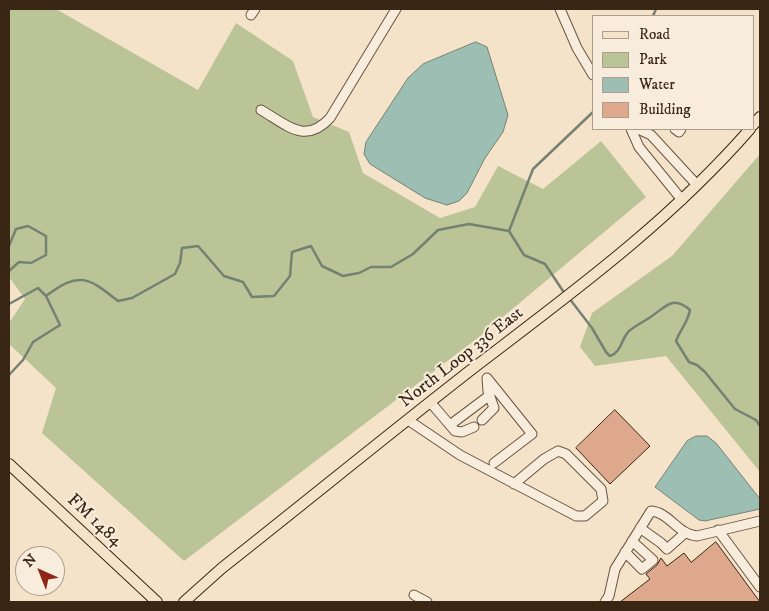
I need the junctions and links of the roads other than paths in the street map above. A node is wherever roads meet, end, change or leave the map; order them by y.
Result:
1 (396, 9) edge
2 (560, 9) edge
3 (592, 73) edge
4 (261, 110) dead end
5 (631, 130) edge
6 (749, 130) edge
7 (653, 132) edge
8 (697, 185) junction
9 (682, 200) junction
10 (477, 366) junction
11 (487, 378) junction
12 (490, 395) junction
13 (430, 403) junction
14 (408, 420) junction
15 (482, 420) dead end
16 (450, 425) junction
17 (474, 427) dead end
18 (494, 463) dead end
19 (9, 464) edge
20 (514, 484) junction
21 (760, 521) edge
22 (640, 528) junction
23 (718, 530) junction
24 (685, 533) junction
25 (632, 541) junction
26 (625, 552) junction
27 (760, 587) edge
28 (414, 595) dead end
29 (158, 602) edge
30 (184, 602) edge
31 (427, 602) edge
32 (605, 602) edge

1 - 4 street
2 - 3 street
5 - 9 street
6 - 8 main road, North Loop 336 East
7 - 8 street
8 - 9 main road, North Loop 336 East
9 - 10 main road, North Loop 336 East
10 - 11 street
10 - 13 main road, North Loop 336 East
11 - 12 street
11 - 18 street
12 - 15 street
12 - 16 street
13 - 14 main road, North Loop 336 East
13 - 16 street
14 - 20 street
14 - 30 main road, North Loop 336 East
16 - 17 street
19 - 29 main road, FM 1484 / FM 1484
20 - 20 street
21 - 23 street
22 - 24 street
22 - 24 street
22 - 25 street
23 - 24 street
23 - 27 street
25 - 26 street
25 - 26 street
26 - 32 street
28 - 31 street

